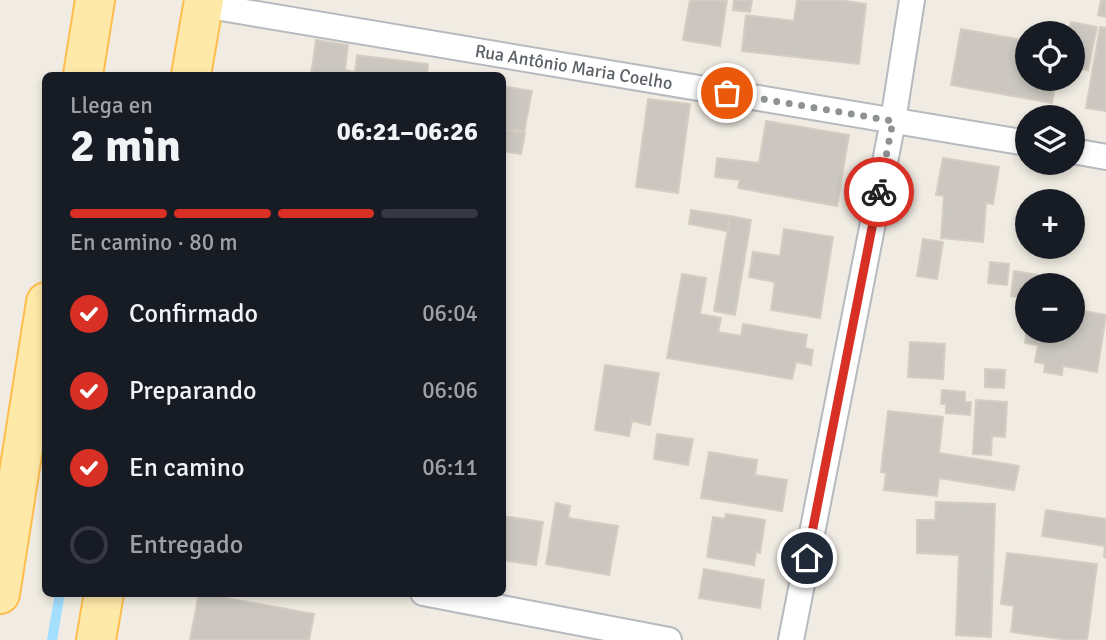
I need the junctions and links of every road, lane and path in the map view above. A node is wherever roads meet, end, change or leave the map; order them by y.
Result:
1 (95, 0) edge
2 (912, 0) edge
3 (194, 2) edge
4 (83, 72) edge
5 (191, 72) edge
6 (893, 121) junction
7 (1015, 142) edge
8 (1085, 153) edge
9 (1106, 157) edge
10 (42, 327) edge
11 (0, 594) edge
12 (103, 597) edge
13 (444, 597) edge
14 (96, 640) edge
15 (670, 640) edge
16 (791, 640) edge

1 - 4 main road
2 - 6 street
3 - 5 main road
3 - 6 street, Rua Antônio Maria Coelho
6 - 7 street, Rua Antônio Maria Coelho
6 - 16 street
8 - 9 street
10 - 11 main road
12 - 14 main road
13 - 15 street

